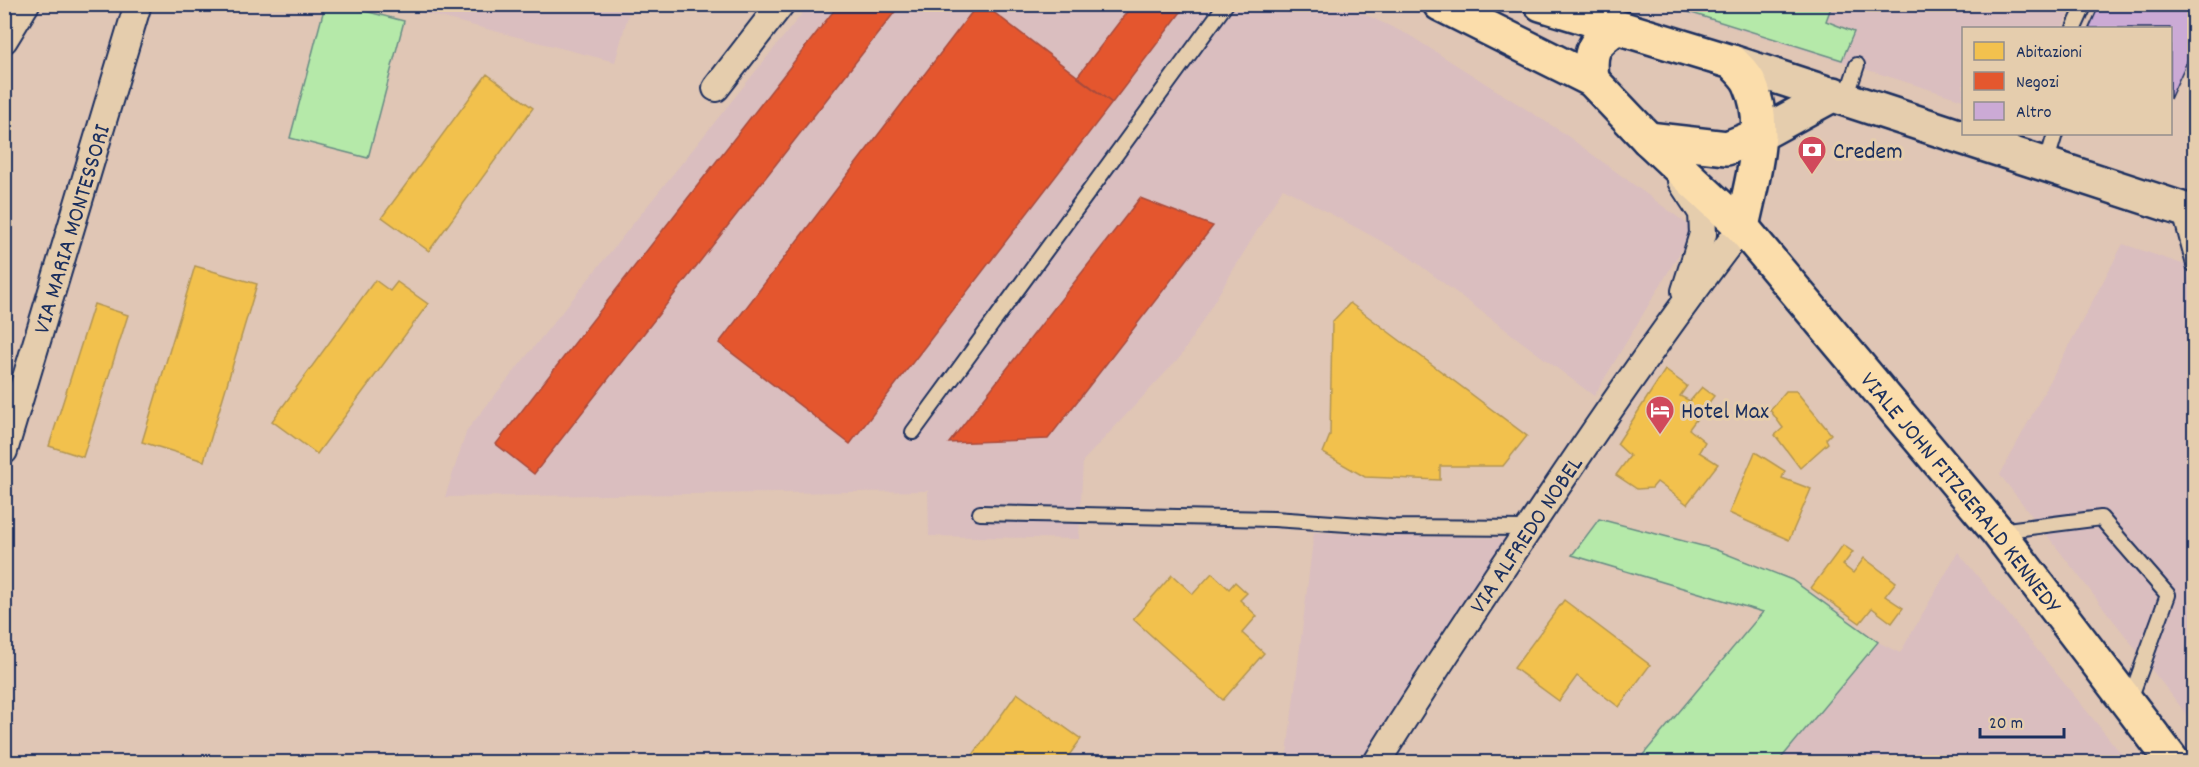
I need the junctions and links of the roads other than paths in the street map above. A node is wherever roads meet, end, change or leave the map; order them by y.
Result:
1 (26, 4) edge
2 (138, 4) edge
3 (782, 4) edge
4 (1226, 4) edge
5 (1440, 4) edge
6 (1541, 4) edge
7 (2085, 4) edge
8 (1617, 27) junction
9 (2074, 27) edge
10 (4, 40) edge
11 (1732, 62) junction
12 (1857, 65) dead end
13 (1592, 80) junction
14 (716, 88) dead end
15 (1840, 96) junction
16 (1962, 127) edge
17 (1759, 135) junction
18 (1995, 135) edge
19 (1648, 139) junction
20 (2050, 149) edge
21 (2187, 210) edge
22 (1742, 227) junction
23 (2194, 264) edge
24 (1679, 309) junction
25 (913, 432) dead end
26 (4, 451) edge
27 (980, 513) dead end
28 (1529, 528) junction
29 (1997, 531) junction
30 (2129, 704) junction
31 (1377, 762) edge
32 (2173, 762) edge

1 - 10 street
2 - 26 street, VIA MARIA MONTESSORI
3 - 14 street
4 - 25 lane
5 - 13 main road, VIALE JOHN FITZGERALD KENNEDY
6 - 8 main road
7 - 9 lane
8 - 11 main road
8 - 13 main road
11 - 15 main road
11 - 17 main road
12 - 15 lane
13 - 19 main road, VIALE JOHN FITZGERALD KENNEDY
15 - 16 main road
15 - 17 main road
17 - 19 main road
17 - 22 main road
18 - 20 main road
19 - 22 main road, VIALE JOHN FITZGERALD KENNEDY
19 - 24 street, VIA ALFREDO NOBEL
20 - 21 main road
21 - 23 lane
22 - 24 street, VIA ALFREDO NOBEL
22 - 29 main road, VIALE JOHN FITZGERALD KENNEDY
24 - 28 street, VIA ALFREDO NOBEL
27 - 28 lane
28 - 31 street, VIA ALFREDO NOBEL
29 - 30 main road, VIALE JOHN FITZGERALD KENNEDY
29 - 30 lane
30 - 32 main road, VIALE JOHN FITZGERALD KENNEDY

